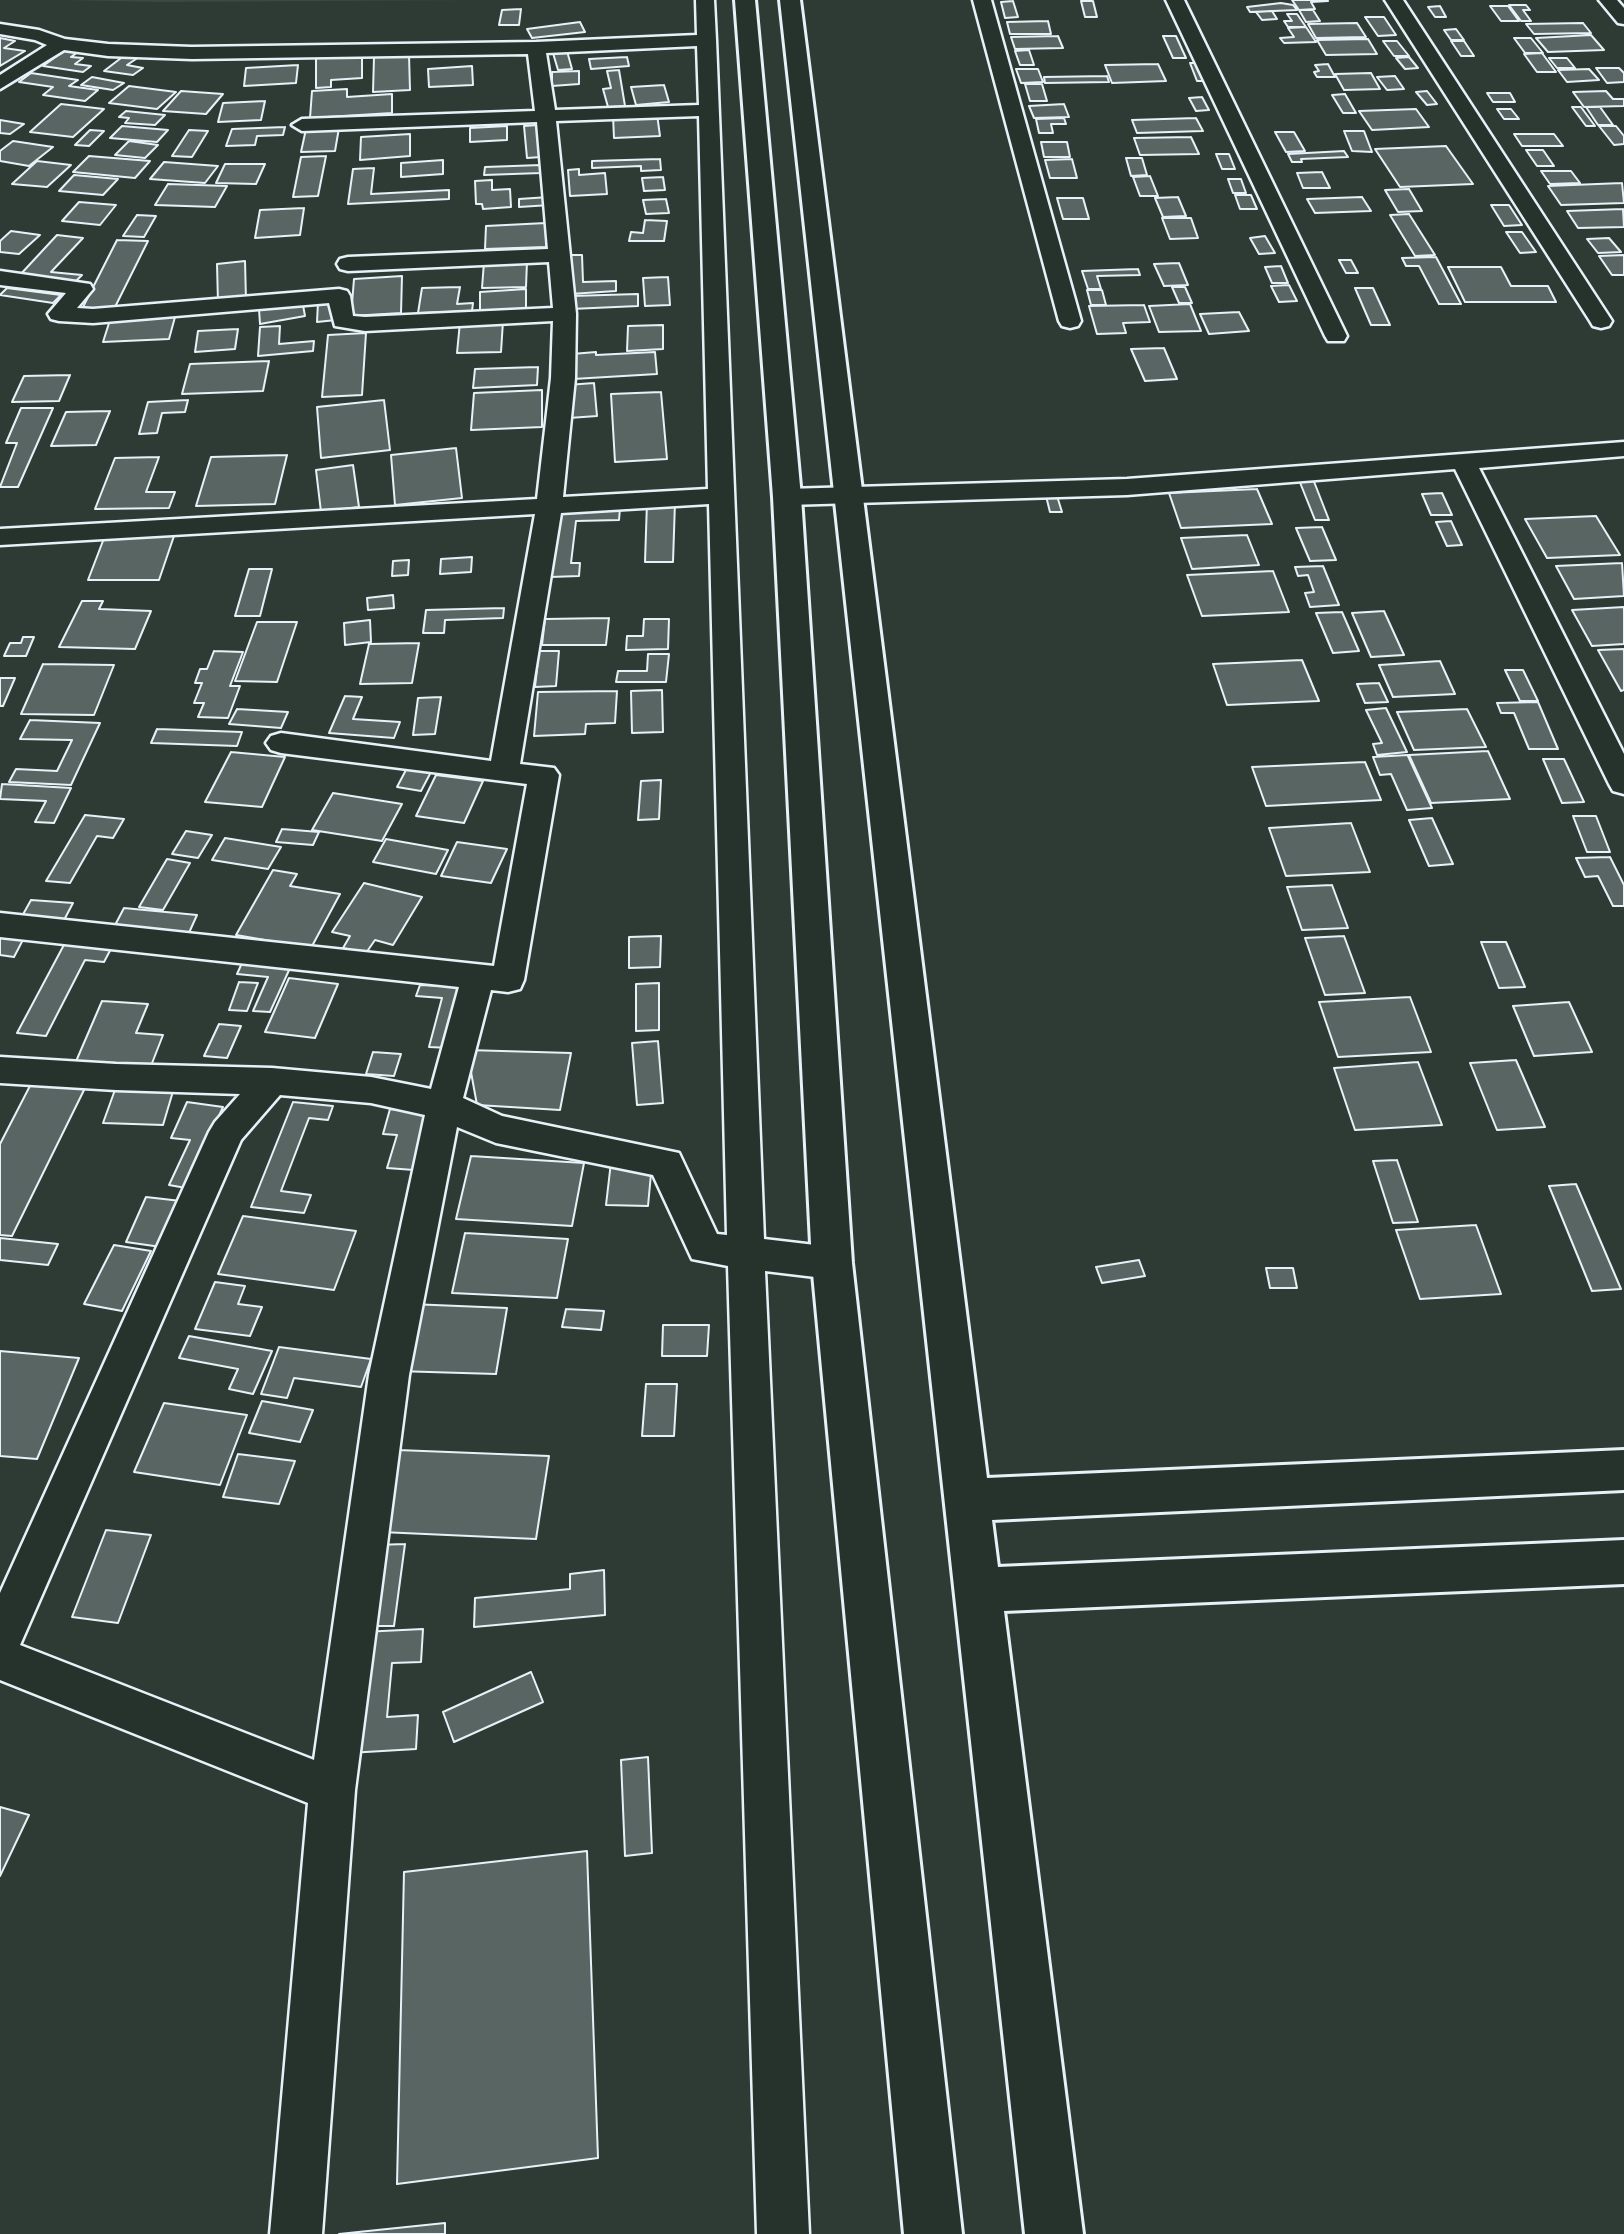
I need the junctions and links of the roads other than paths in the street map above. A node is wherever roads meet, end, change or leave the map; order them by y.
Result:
1 (705, 0) edge
2 (745, 0) edge
3 (790, 0) edge
4 (982, 0) edge
5 (1175, 0) edge
6 (1394, 0) edge
7 (1608, 0) edge
8 (1624, 19) edge
9 (0, 29) edge
10 (707, 40) junction
11 (61, 44) junction
12 (536, 48) junction
13 (0, 83) edge
14 (709, 110) junction
15 (546, 118) junction
16 (302, 125) dead end
17 (559, 255) junction
18 (348, 264) dead end
19 (0, 278) edge
20 (565, 314) junction
21 (1070, 321) dead end
22 (1601, 321) dead end
23 (1336, 336) dead end
24 (1624, 449) edge
25 (1464, 462) junction
26 (850, 494) junction
27 (721, 496) junction
28 (787, 497) junction
29 (549, 506) junction
30 (0, 537) edge
31 (281, 743) dead end
32 (503, 773) junction
33 (1624, 784) edge
34 (0, 925) edge
35 (478, 978) junction
36 (0, 1070) edge
37 (272, 1081) junction
38 (444, 1105) junction
39 (746, 1254) junction
40 (832, 1263) junction
41 (1624, 1470) edge
42 (968, 1500) junction
43 (1624, 1562) edge
44 (979, 1590) junction
45 (0, 1641) edge
46 (0, 1659) edge
47 (332, 1790) junction
48 (296, 2234) edge
49 (783, 2234) edge
50 (933, 2234) edge
51 (1054, 2234) edge

1 - 10 street
2 - 28 main road
3 - 26 main road
4 - 21 street
5 - 23 street
6 - 22 street
7 - 8 street
9 - 11 street
10 - 12 street
10 - 14 street
11 - 12 street
11 - 13 street
12 - 15 street
14 - 15 street
14 - 27 street
15 - 16 street
15 - 17 street
17 - 18 street
17 - 20 street
19 - 20 street
20 - 29 street
24 - 25 street
25 - 26 street
25 - 33 street
26 - 28 street
26 - 42 main road
27 - 29 street
27 - 39 street
28 - 40 main road
29 - 30 street
29 - 32 street
31 - 32 street
32 - 35 street
34 - 35 street
35 - 38 street
36 - 37 street
37 - 38 street
37 - 45 street
38 - 39 street
38 - 47 street
39 - 40 street
39 - 49 street
40 - 50 main road
41 - 42 main road
42 - 44 main road
43 - 44 main road
44 - 51 main road
46 - 47 street
47 - 48 street

